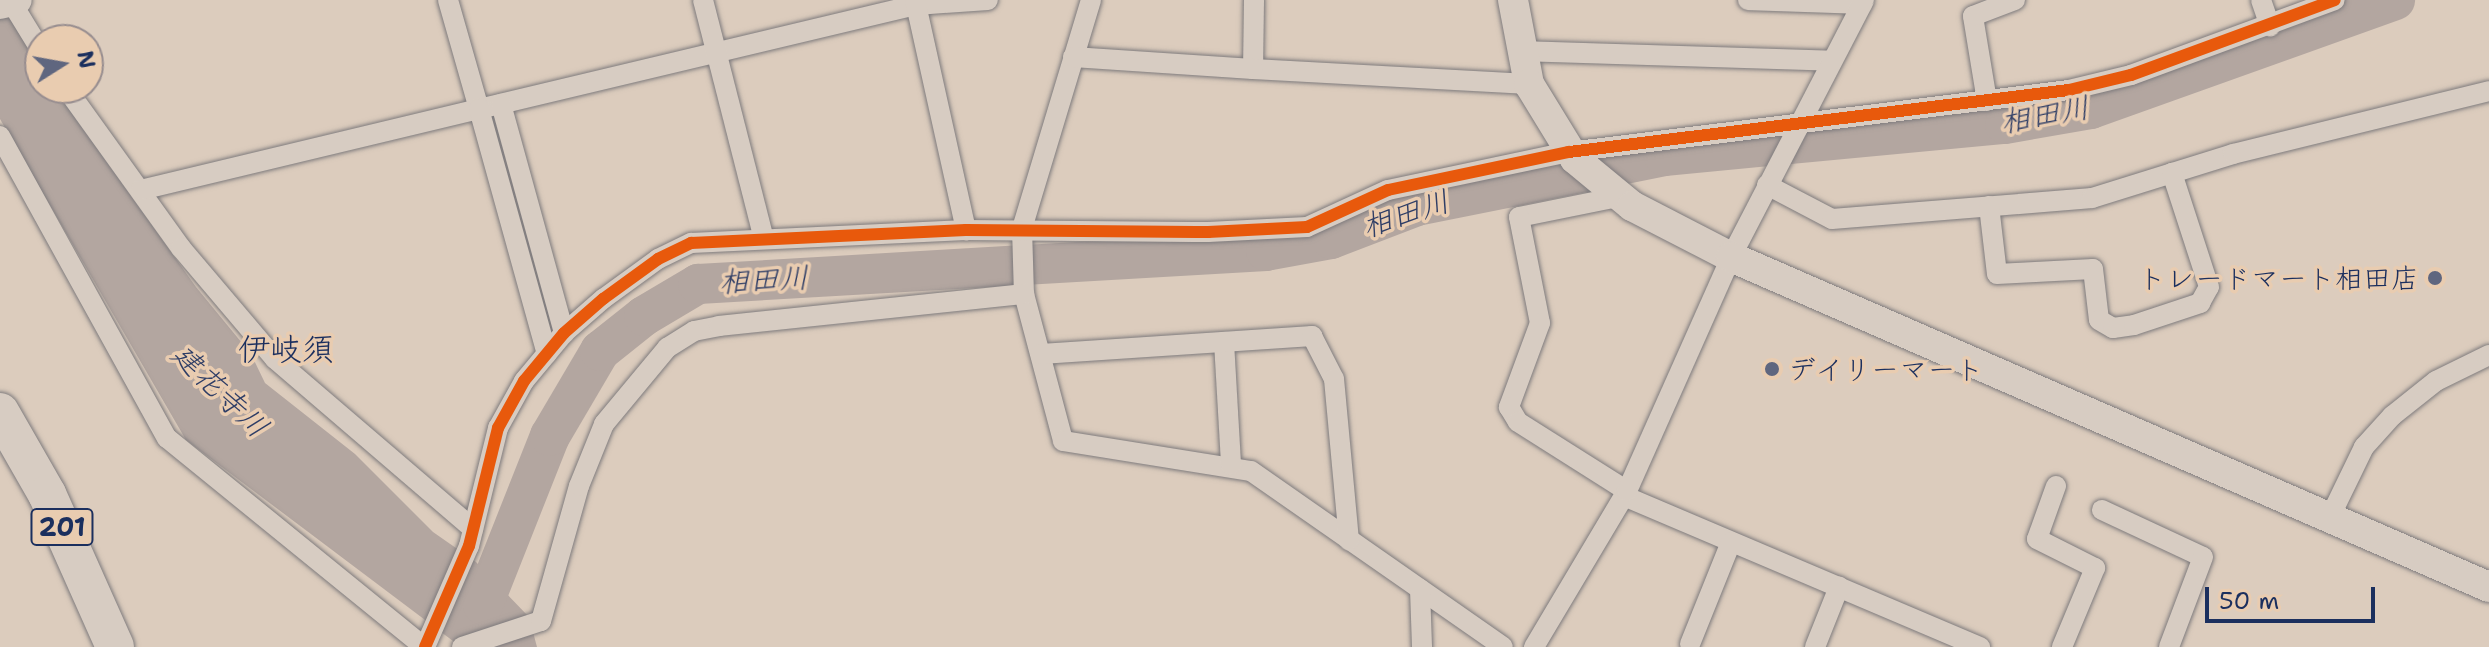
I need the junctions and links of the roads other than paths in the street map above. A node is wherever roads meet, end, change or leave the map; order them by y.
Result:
1 (448, 0) edge
2 (703, 0) edge
3 (988, 0) edge
4 (1091, 0) edge
5 (1254, 0) edge
6 (1513, 0) edge
7 (1748, 0) edge
8 (2015, 0) edge
9 (2261, 0) edge
10 (2335, 0) edge
11 (8, 2) edge
12 (916, 2) edge
13 (1863, 2) edge
14 (24, 26) edge
15 (2270, 26) junction
16 (1521, 51) junction
17 (717, 54) junction
18 (1073, 57) junction
19 (1831, 61) junction
20 (1253, 69) junction
21 (1529, 84) junction
22 (2489, 91) edge
23 (1987, 101) junction
24 (78, 104) edge
25 (501, 104) junction
26 (479, 109) junction
27 (1798, 124) junction
28 (0, 136) edge
29 (1572, 155) junction
30 (2172, 173) junction
31 (1767, 185) junction
32 (141, 190) junction
33 (1613, 193) junction
34 (1989, 206) junction
35 (1022, 228) junction
36 (966, 230) junction
37 (763, 236) junction
38 (1731, 257) junction
39 (1024, 294) junction
40 (564, 333) junction
41 (1224, 342) junction
42 (547, 354) junction
43 (1041, 354) junction
44 (2489, 355) edge
45 (0, 412) edge
46 (1231, 465) junction
47 (2056, 486) dead end
48 (1626, 494) junction
49 (2102, 510) dead end
50 (2331, 515) junction
51 (471, 538) junction
52 (1349, 540) junction
53 (1731, 542) junction
54 (1839, 587) junction
55 (2489, 587) edge
56 (1420, 589) junction
57 (1937, 639) edge
58 (426, 644) edge
59 (1690, 644) dead end
60 (115, 647) edge
61 (462, 647) edge
62 (1422, 647) edge
63 (1503, 647) edge
64 (1534, 647) edge
65 (1815, 647) edge
66 (1980, 647) edge
67 (2062, 647) edge
68 (2169, 647) edge

1 - 26 street
2 - 17 street
3 - 12 street
4 - 18 street
5 - 20 street
6 - 16 street
7 - 13 street
8 - 23 street
9 - 15 street
10 - 15 street
11 - 14 street
12 - 17 street
12 - 36 street
13 - 19 street
15 - 23 street
16 - 19 street
16 - 21 street
17 - 25 street
17 - 37 street
18 - 20 street
18 - 35 street
19 - 27 street
20 - 21 street
21 - 29 street
22 - 30 street
23 - 27 street
24 - 32 street
25 - 26 street
25 - 40 street
26 - 32 street
26 - 42 street
27 - 29 street
27 - 31 street
28 - 58 street
29 - 33 street
29 - 35 street
30 - 34 street
30 - 34 street
31 - 34 street
31 - 38 street
32 - 51 street
33 - 38 street
33 - 48 street
35 - 36 street
35 - 39 street
36 - 37 street
37 - 40 street
38 - 48 street
38 - 50 street
39 - 43 street
39 - 61 street
40 - 42 street
41 - 43 street
41 - 46 street
41 - 52 street
42 - 51 street
43 - 46 street
44 - 50 street
45 - 60 highway, 201
46 - 52 street
47 - 67 street
48 - 53 street
48 - 64 street
49 - 68 street
50 - 55 street
51 - 58 street
52 - 56 street
53 - 54 street
53 - 59 street
54 - 57 street
54 - 65 street
56 - 62 street
56 - 63 street
57 - 66 street

